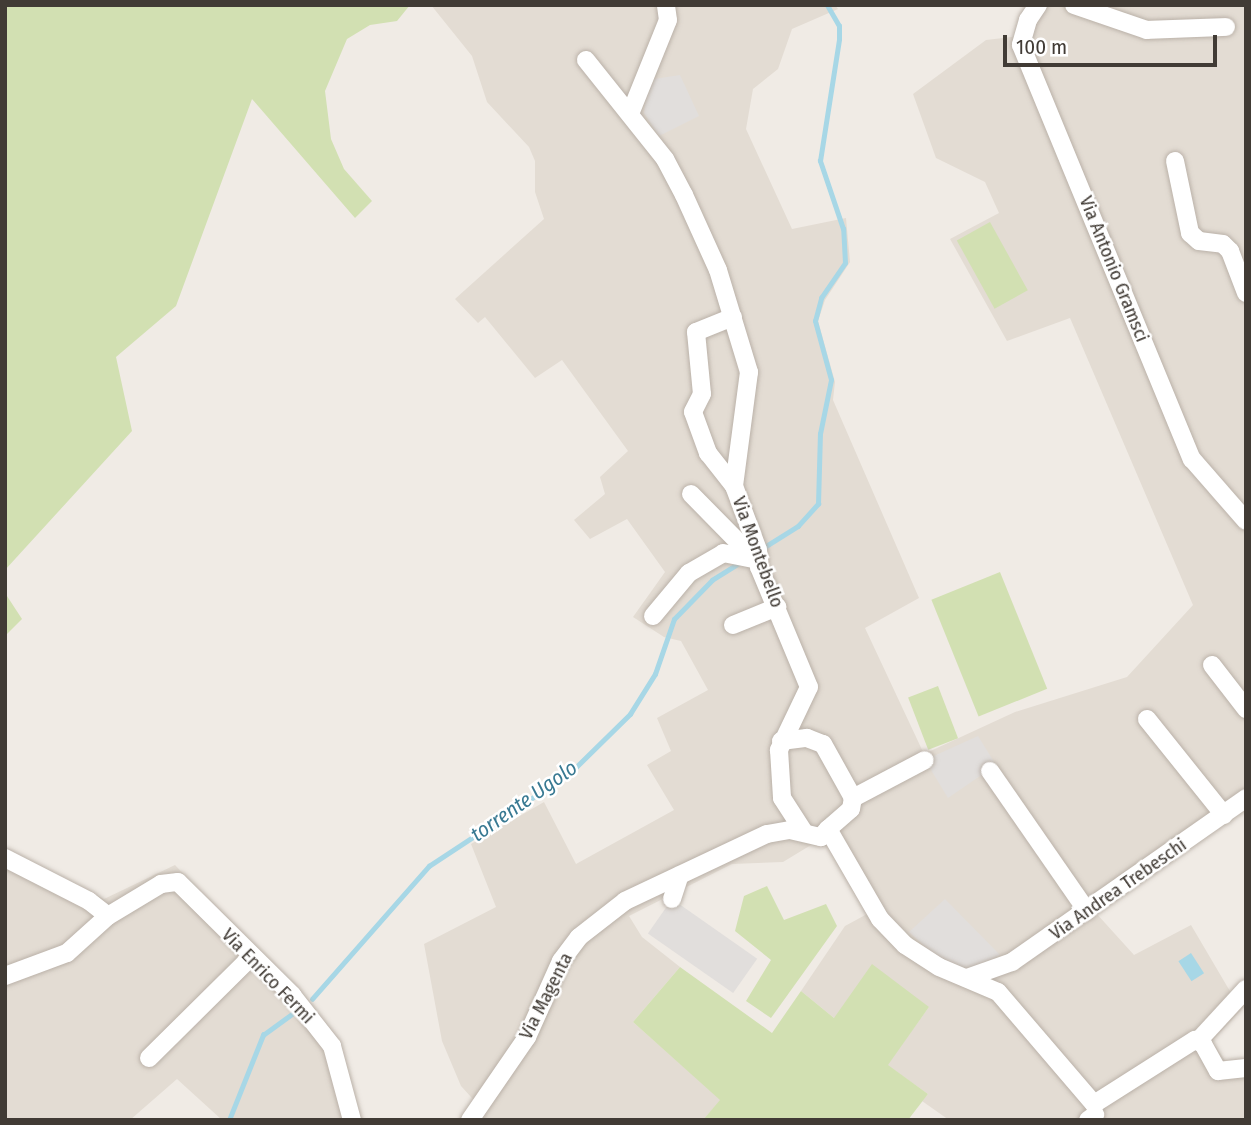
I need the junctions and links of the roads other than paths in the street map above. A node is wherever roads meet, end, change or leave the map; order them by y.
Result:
1 (666, 5) edge
2 (1038, 5) edge
3 (1074, 5) edge
4 (1226, 27) dead end
5 (586, 60) dead end
6 (630, 114) junction
7 (1175, 161) dead end
8 (1246, 293) edge
9 (733, 317) junction
10 (734, 486) junction
11 (691, 494) dead end
12 (1246, 521) edge
13 (756, 558) junction
14 (777, 607) junction
15 (653, 616) dead end
16 (733, 625) dead end
17 (1212, 665) dead end
18 (1246, 709) edge
19 (1147, 719) dead end
20 (781, 741) junction
21 (925, 760) dead end
22 (990, 771) dead end
23 (1246, 798) edge
24 (852, 803) junction
25 (1224, 816) junction
26 (818, 833) junction
27 (5, 858) edge
28 (680, 875) junction
29 (672, 899) dead end
30 (1087, 911) junction
31 (108, 916) junction
32 (251, 957) junction
33 (1012, 962) junction
34 (5, 975) edge
35 (967, 978) junction
36 (1246, 989) edge
37 (998, 992) junction
38 (1198, 1041) junction
39 (149, 1058) dead end
40 (1246, 1068) edge
41 (1095, 1111) edge
42 (352, 1120) edge
43 (470, 1120) edge

1 - 6 street
2 - 12 street, Via Antonio Gramsci
3 - 4 street
5 - 6 street, Via Montebello
6 - 9 street, Via Montebello
7 - 8 street
9 - 10 street, Via Montebello
9 - 10 street
10 - 13 street, Via Montebello
11 - 13 street
13 - 14 street, Via Montebello
13 - 15 street
14 - 16 street
14 - 20 street, Via Montebello
17 - 18 street
19 - 25 street
20 - 24 street
20 - 26 street, Via Montebello
21 - 24 street
22 - 30 street
23 - 25 street, Via Andrea Trebeschi
24 - 26 street
25 - 30 street, Via Andrea Trebeschi
26 - 28 street, Via Magenta
26 - 35 street, Via Montebello
27 - 31 street
28 - 29 street
28 - 43 street, Via Magenta
30 - 33 street, Via Andrea Trebeschi
31 - 32 street, Via Enrico Fermi
31 - 34 street
32 - 39 street
32 - 42 street, Via Enrico Fermi
33 - 35 street, Via Andrea Trebeschi
33 - 37 street
35 - 37 street, Via Montebello
36 - 38 street
37 - 41 street
38 - 40 street
38 - 41 street

